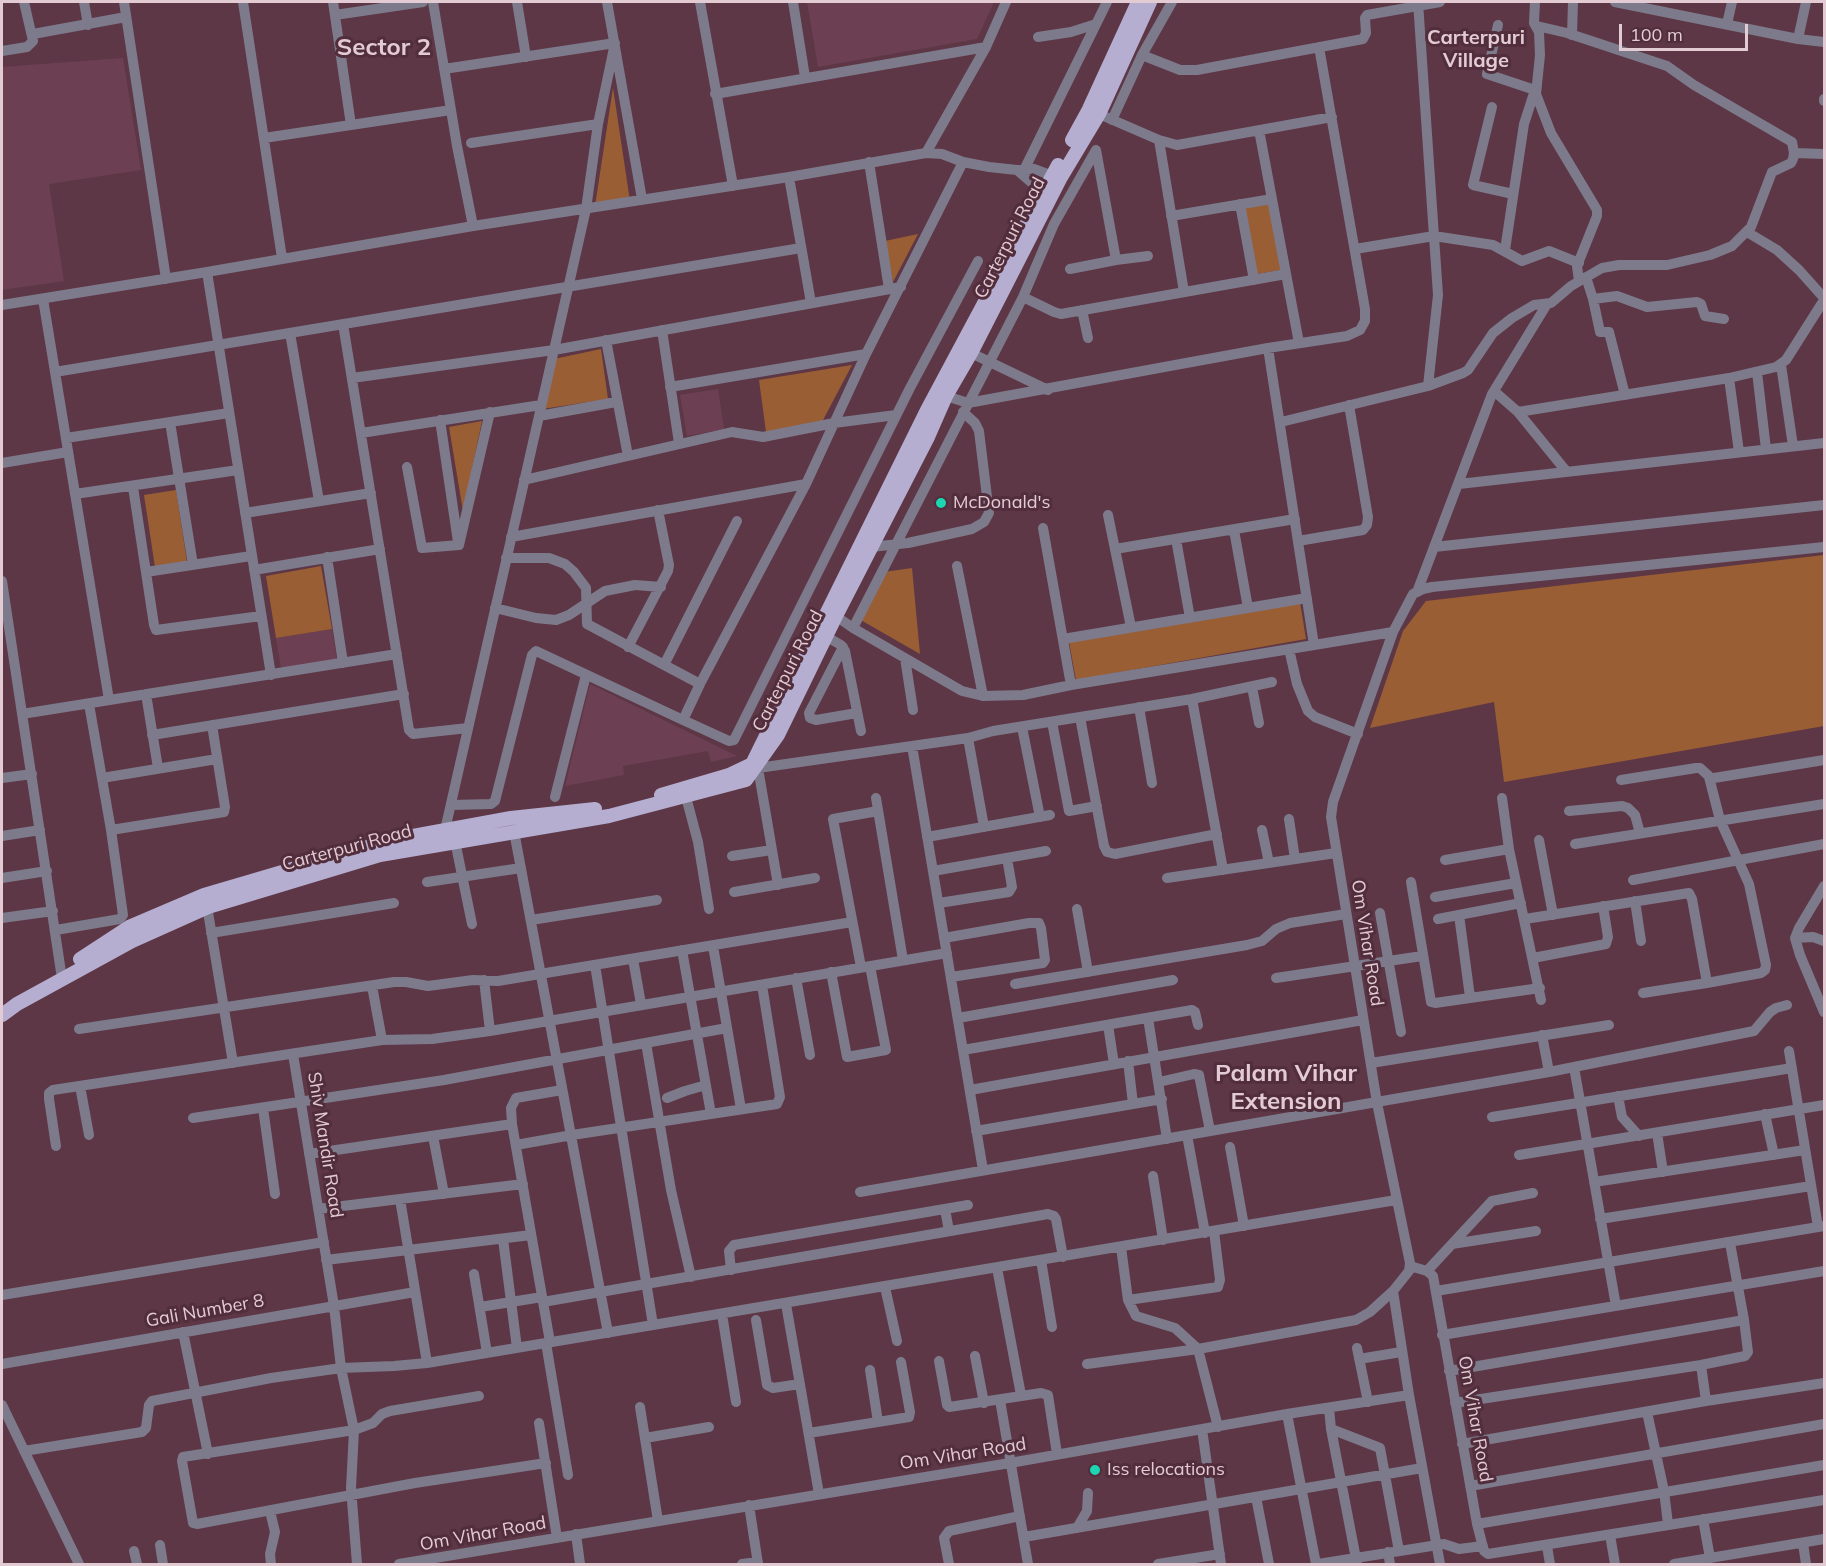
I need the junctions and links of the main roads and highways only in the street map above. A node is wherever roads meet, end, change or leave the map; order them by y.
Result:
1 (1138, 2) edge
2 (1150, 2) edge
3 (1056, 177) junction
4 (1048, 192) junction
5 (831, 613) junction
6 (513, 824) junction
7 (206, 901) junction
8 (131, 934) junction
9 (2, 1007) edge
10 (2, 1015) edge

1 - 3 main road, Carterpuri Road
2 - 3 main road, Carterpuri Road
3 - 4 main road, Carterpuri Road
4 - 5 main road, Carterpuri Road
4 - 5 main road, Carterpuri Road
5 - 6 main road, Carterpuri Road
6 - 7 main road, Carterpuri Road
6 - 7 main road, Carterpuri Road
7 - 8 main road, Carterpuri Road
8 - 9 main road, Carterpuri Road
8 - 10 main road, Carterpuri Road

